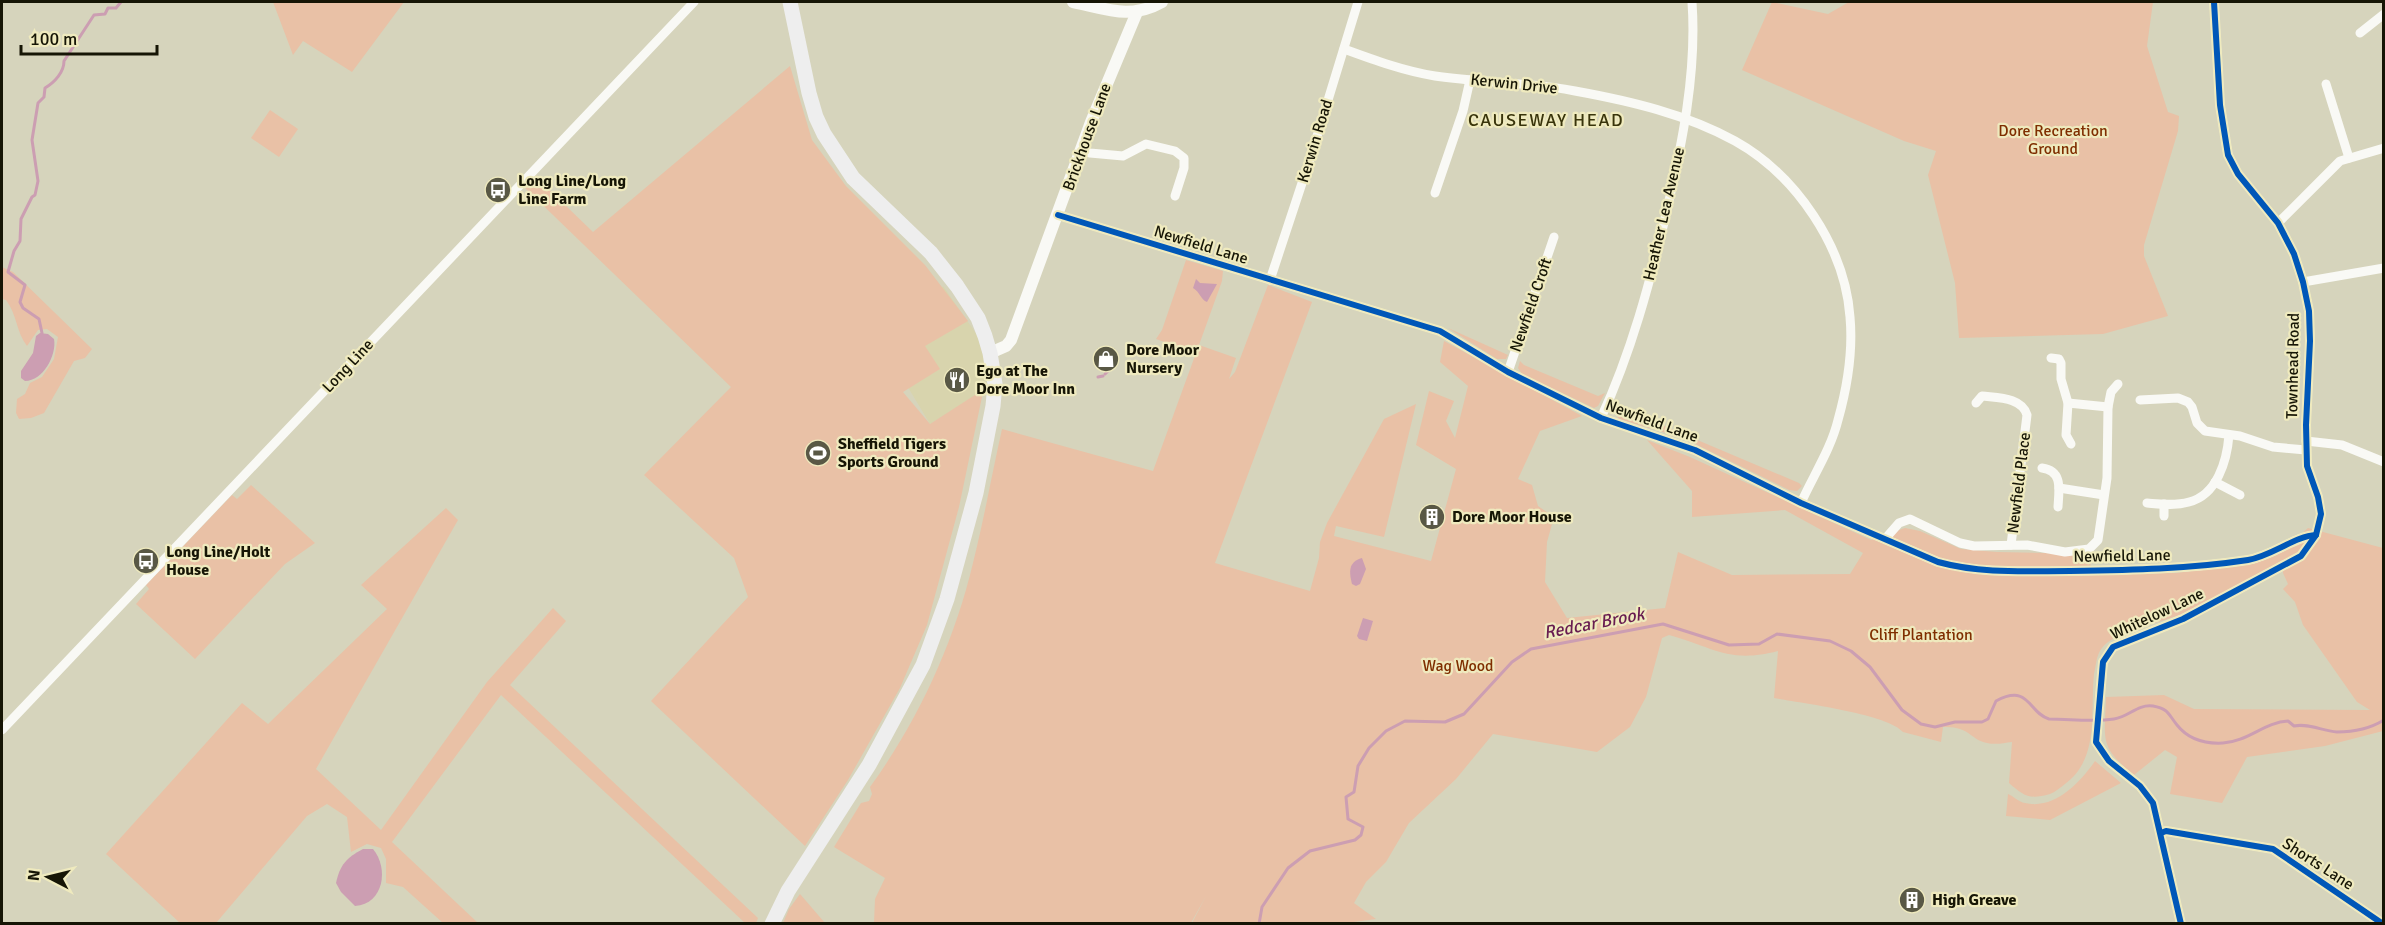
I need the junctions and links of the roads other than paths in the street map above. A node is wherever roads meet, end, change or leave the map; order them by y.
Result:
1 (694, 2) edge
2 (790, 2) edge
3 (1073, 2) edge
4 (1162, 2) edge
5 (1358, 2) edge
6 (1692, 2) edge
7 (2214, 2) edge
8 (1137, 12) junction
9 (2384, 14) edge
10 (2360, 33) dead end
11 (1344, 49) junction
12 (1470, 80) junction
13 (2326, 84) dead end
14 (1685, 118) junction
15 (2384, 148) edge
16 (1082, 150) junction
17 (2349, 158) junction
18 (1435, 193) dead end
19 (1175, 196) dead end
20 (1058, 215) junction
21 (2278, 223) junction
22 (1554, 237) dead end
23 (2384, 268) edge
24 (1270, 280) junction
25 (2304, 282) junction
26 (990, 353) junction
27 (2051, 358) dead end
28 (1508, 372) junction
29 (2118, 384) dead end
30 (1982, 386) dead end
31 (2140, 400) dead end
32 (2068, 403) junction
33 (2108, 407) junction
34 (1600, 418) junction
35 (2229, 435) junction
36 (2071, 444) dead end
37 (2306, 445) junction
38 (2384, 462) edge
39 (2042, 468) dead end
40 (2215, 482) junction
41 (2059, 488) junction
42 (2104, 495) junction
43 (2240, 495) dead end
44 (1801, 503) junction
45 (2147, 503) dead end
46 (2164, 504) junction
47 (2058, 507) dead end
48 (2164, 516) dead end
49 (2316, 536) junction
50 (1886, 539) junction
51 (2011, 545) junction
52 (2, 730) edge
53 (2161, 832) junction
54 (772, 924) edge
55 (2181, 924) edge
56 (2383, 924) edge

1 - 52 street, Long Line
2 - 26 main road
3 - 8 street
4 - 8 street
5 - 11 street, Kerwin Road
6 - 14 street, Heather Lea Avenue
7 - 21 street, Townhead Road
8 - 16 street, Brickhouse Lane
9 - 10 street
11 - 12 street, Kerwin Drive
11 - 24 street, Kerwin Road
12 - 14 street, Kerwin Drive
12 - 18 street
13 - 17 street
14 - 34 street, Heather Lea Avenue
14 - 44 street, Kerwin Drive
15 - 17 street
16 - 19 street
16 - 20 street, Brickhouse Lane
17 - 21 street
20 - 24 street, Newfield Lane
20 - 26 street, Brickhouse Lane
21 - 25 street, Townhead Road
22 - 28 street, Newfield Croft
23 - 25 street
24 - 28 street, Newfield Lane
25 - 37 street, Townhead Road
26 - 54 main road
27 - 32 street
28 - 34 street, Newfield Lane
29 - 33 street
30 - 51 street, Newfield Place
31 - 35 street
32 - 33 street
32 - 36 street
33 - 42 street
34 - 44 street, Newfield Lane
35 - 37 street
35 - 40 street
37 - 38 street
37 - 49 street, Townhead Road
39 - 41 street
40 - 43 street
40 - 46 street
41 - 42 street
41 - 47 street
42 - 51 street
44 - 50 street, Newfield Lane
45 - 46 street
46 - 48 street
49 - 50 street, Newfield Lane
49 - 53 street, Whitelow Lane
50 - 51 street, Newfield Place
53 - 55 street, Whitelow Lane
53 - 56 street, Shorts Lane

